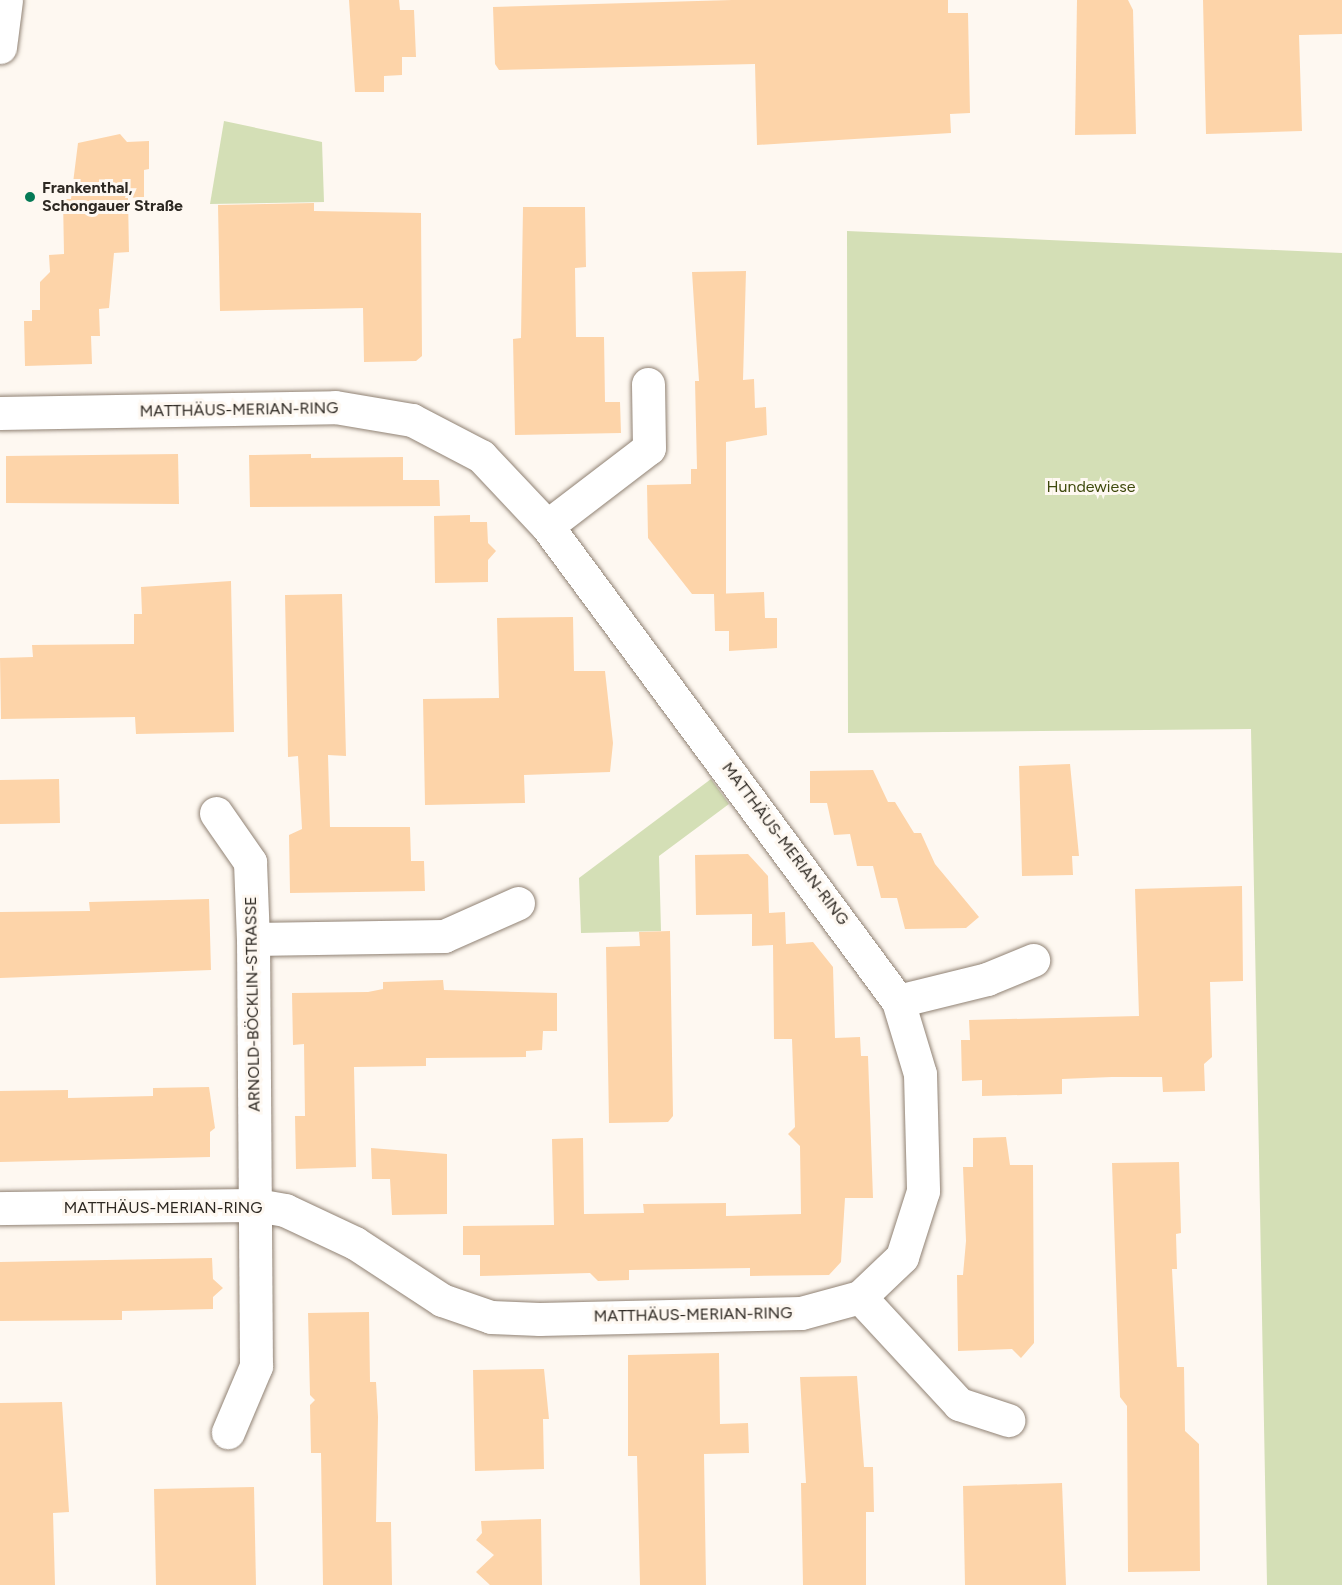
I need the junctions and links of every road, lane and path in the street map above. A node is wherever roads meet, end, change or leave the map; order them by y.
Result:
1 (6, 0) edge
2 (0, 47) edge
3 (648, 384) dead end
4 (0, 413) edge
5 (547, 526) junction
6 (216, 813) dead end
7 (518, 903) dead end
8 (253, 939) junction
9 (1033, 960) dead end
10 (898, 1001) junction
11 (256, 1205) junction
12 (0, 1208) edge
13 (860, 1297) junction
14 (1008, 1420) dead end
15 (228, 1432) dead end

1 - 2 street
3 - 5 street
4 - 5 street, MATTHÄUS-MERIAN-RING
5 - 10 street, MATTHÄUS-MERIAN-RING
6 - 8 street, ARNOLD-BÖCKLIN-STRASSE
7 - 8 street
8 - 11 street, ARNOLD-BÖCKLIN-STRASSE
9 - 10 street
10 - 13 street, MATTHÄUS-MERIAN-RING
11 - 12 street, MATTHÄUS-MERIAN-RING
11 - 13 street, MATTHÄUS-MERIAN-RING
11 - 15 street, ARNOLD-BÖCKLIN-STRASSE
13 - 14 street

